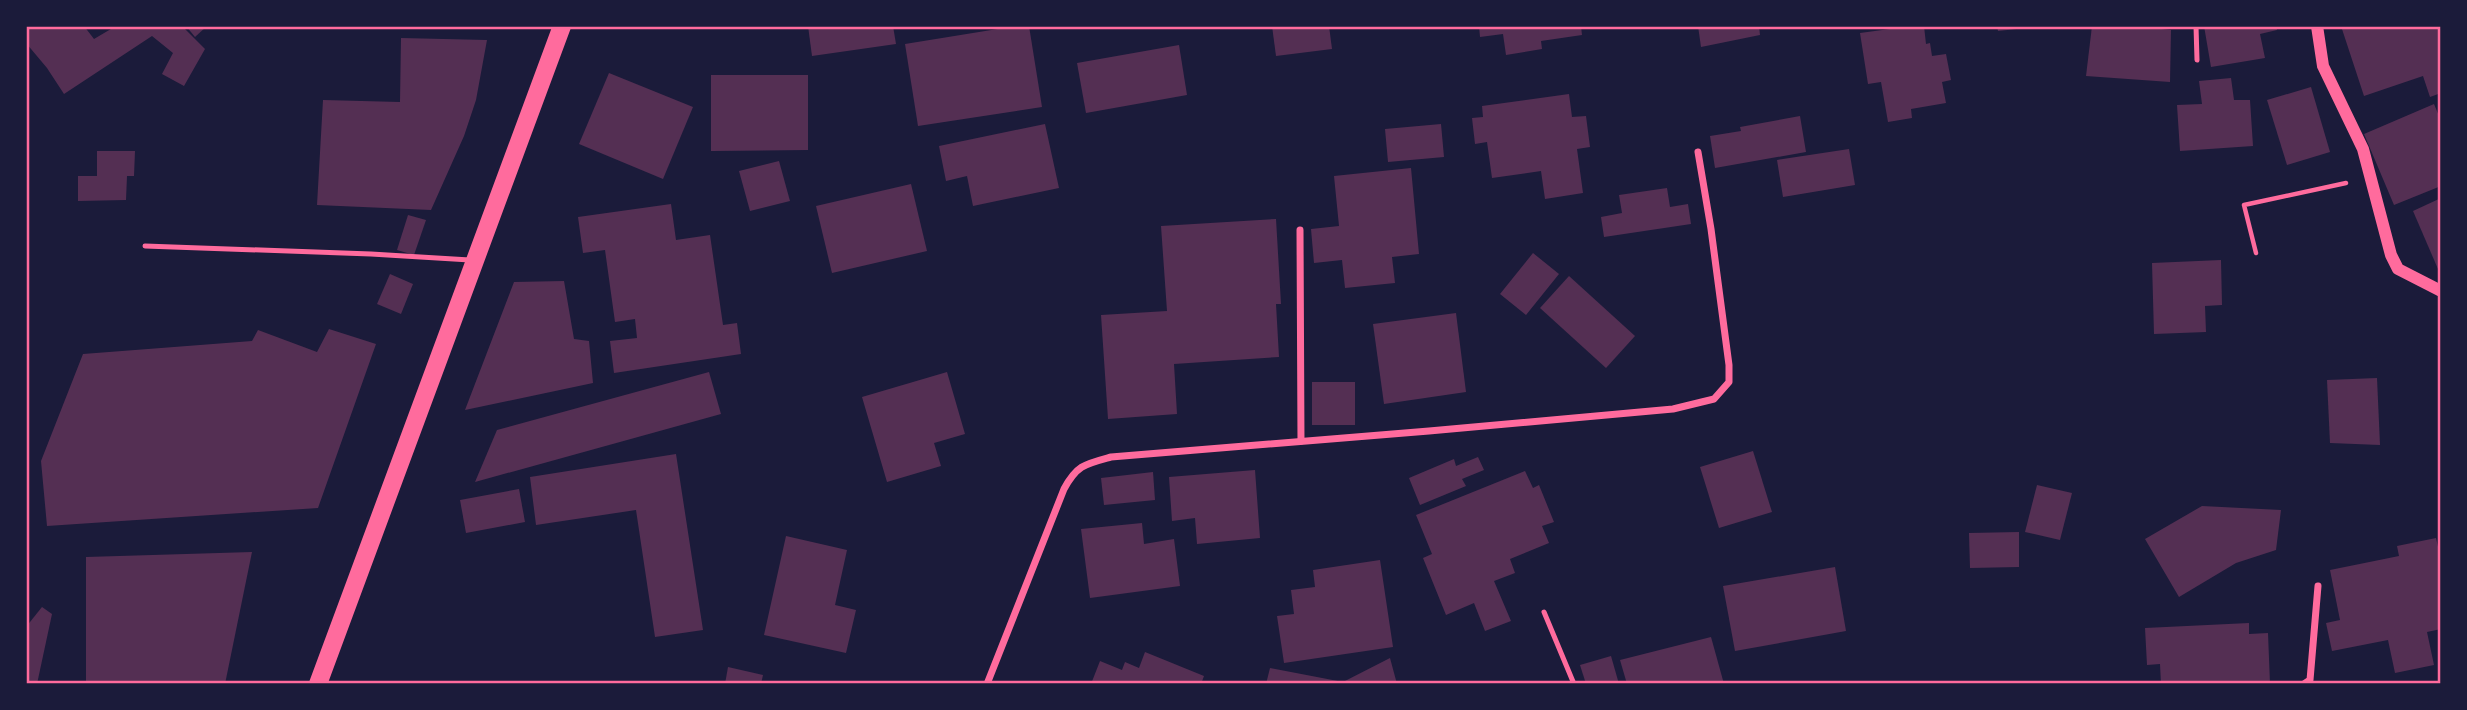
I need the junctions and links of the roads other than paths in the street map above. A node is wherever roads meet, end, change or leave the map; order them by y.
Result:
1 (562, 26) edge
2 (2196, 26) edge
3 (2317, 26) edge
4 (2197, 60) dead end
5 (1698, 152) dead end
6 (1300, 230) dead end
7 (145, 246) dead end
8 (477, 261) junction
9 (2441, 290) edge
10 (1301, 441) junction
11 (2318, 586) dead end
12 (1544, 612) dead end
13 (318, 684) edge
14 (987, 684) edge
15 (1574, 684) edge
16 (2304, 684) edge

1 - 8 main road
2 - 4 lane
3 - 9 street
5 - 10 street
6 - 10 street
7 - 8 lane
8 - 13 main road
10 - 14 street
11 - 16 street
12 - 15 lane

